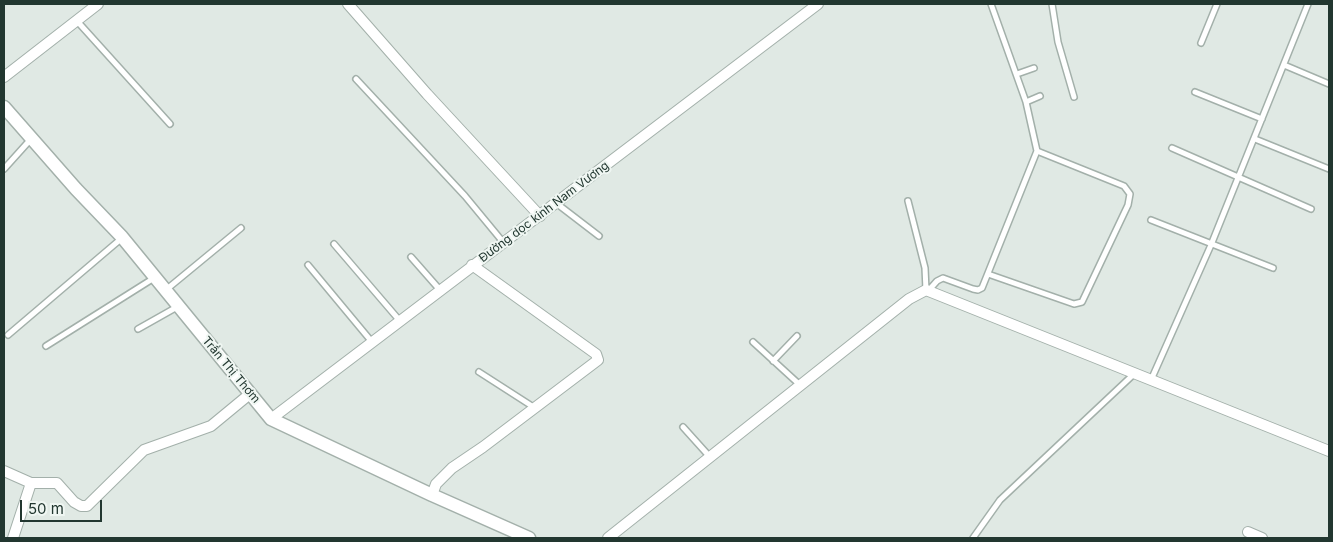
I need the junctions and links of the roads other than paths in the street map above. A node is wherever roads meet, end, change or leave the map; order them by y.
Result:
1 (98, 4) edge
2 (348, 4) edge
3 (818, 4) edge
4 (991, 4) edge
5 (1052, 4) edge
6 (1217, 4) edge
7 (1308, 4) edge
8 (77, 20) junction
9 (1201, 43) dead end
10 (1284, 65) junction
11 (1034, 68) dead end
12 (1017, 74) junction
13 (5, 76) edge
14 (356, 79) dead end
15 (1329, 84) edge
16 (1196, 92) dead end
17 (1040, 96) dead end
18 (1074, 97) dead end
19 (1026, 102) junction
20 (4, 107) edge
21 (1262, 119) junction
22 (170, 124) dead end
23 (31, 138) junction
24 (1255, 139) junction
25 (1172, 148) dead end
26 (1037, 151) junction
27 (4, 169) edge
28 (1329, 169) edge
29 (1240, 177) junction
30 (908, 202) dead end
31 (556, 204) junction
32 (1311, 209) dead end
33 (540, 216) junction
34 (1151, 220) dead end
35 (241, 228) dead end
36 (599, 236) dead end
37 (122, 237) junction
38 (503, 242) junction
39 (334, 244) dead end
40 (1211, 245) junction
41 (411, 257) dead end
42 (308, 265) dead end
43 (472, 265) junction
44 (1273, 268) dead end
45 (988, 274) junction
46 (154, 278) junction
47 (440, 290) junction
48 (928, 290) junction
49 (164, 291) junction
50 (178, 306) junction
51 (400, 321) junction
52 (138, 329) dead end
53 (8, 335) dead end
54 (797, 336) dead end
55 (373, 342) junction
56 (753, 342) dead end
57 (46, 346) dead end
58 (773, 361) junction
59 (479, 372) dead end
60 (1134, 373) junction
61 (1151, 380) junction
62 (800, 386) junction
63 (251, 394) junction
64 (535, 408) junction
65 (271, 419) junction
66 (683, 427) dead end
67 (1329, 451) edge
68 (710, 458) junction
69 (4, 471) edge
70 (31, 484) junction
71 (432, 496) junction
72 (1248, 532) dead end
73 (12, 538) edge
74 (529, 538) edge
75 (608, 538) edge
76 (973, 538) edge
77 (1262, 538) edge

1 - 8 street
2 - 33 street
3 - 31 street, Đường dọc kinh Nam Vương
4 - 12 lane
5 - 18 lane
6 - 9 lane
7 - 10 lane
8 - 13 street
8 - 22 lane
10 - 15 lane
10 - 21 lane
11 - 12 lane
12 - 19 lane
14 - 38 lane
16 - 21 lane
17 - 19 lane
19 - 26 lane
20 - 23 street, Trần Thị Thơm
21 - 24 lane
23 - 27 lane
23 - 37 street, Trần Thị Thơm
24 - 28 lane
24 - 29 lane
25 - 29 lane
26 - 45 lane
26 - 45 lane
29 - 32 lane
29 - 40 lane
30 - 48 lane
31 - 33 street, Đường dọc kinh Nam Vương
31 - 36 lane
33 - 38 street, Đường dọc kinh Nam Vương
34 - 40 lane
35 - 49 lane
37 - 46 street, Trần Thị Thơm
37 - 53 lane
38 - 43 street, Đường dọc kinh Nam Vương
39 - 51 lane
40 - 44 lane
40 - 61 lane
41 - 47 lane
42 - 55 lane
43 - 47 street, Đường dọc kinh Nam Vương
43 - 64 street
45 - 48 lane
46 - 49 street, Trần Thị Thơm
46 - 57 lane
47 - 51 street, Đường dọc kinh Nam Vương
48 - 60 street
48 - 62 street
49 - 50 street, Trần Thị Thơm
50 - 52 lane
50 - 63 street, Trần Thị Thơm
51 - 55 street, Đường dọc kinh Nam Vương
54 - 58 lane
55 - 65 street, Đường dọc kinh Nam Vương
56 - 58 lane
58 - 62 lane
59 - 64 lane
60 - 61 street
60 - 76 lane
61 - 67 street
62 - 68 street
63 - 65 street, Trần Thị Thơm
63 - 70 street
64 - 71 street
65 - 71 street, Trần Thị Thơm
66 - 68 lane
68 - 75 street
69 - 70 street
70 - 73 street
71 - 74 street, Trần Thị Thơm
72 - 77 street

